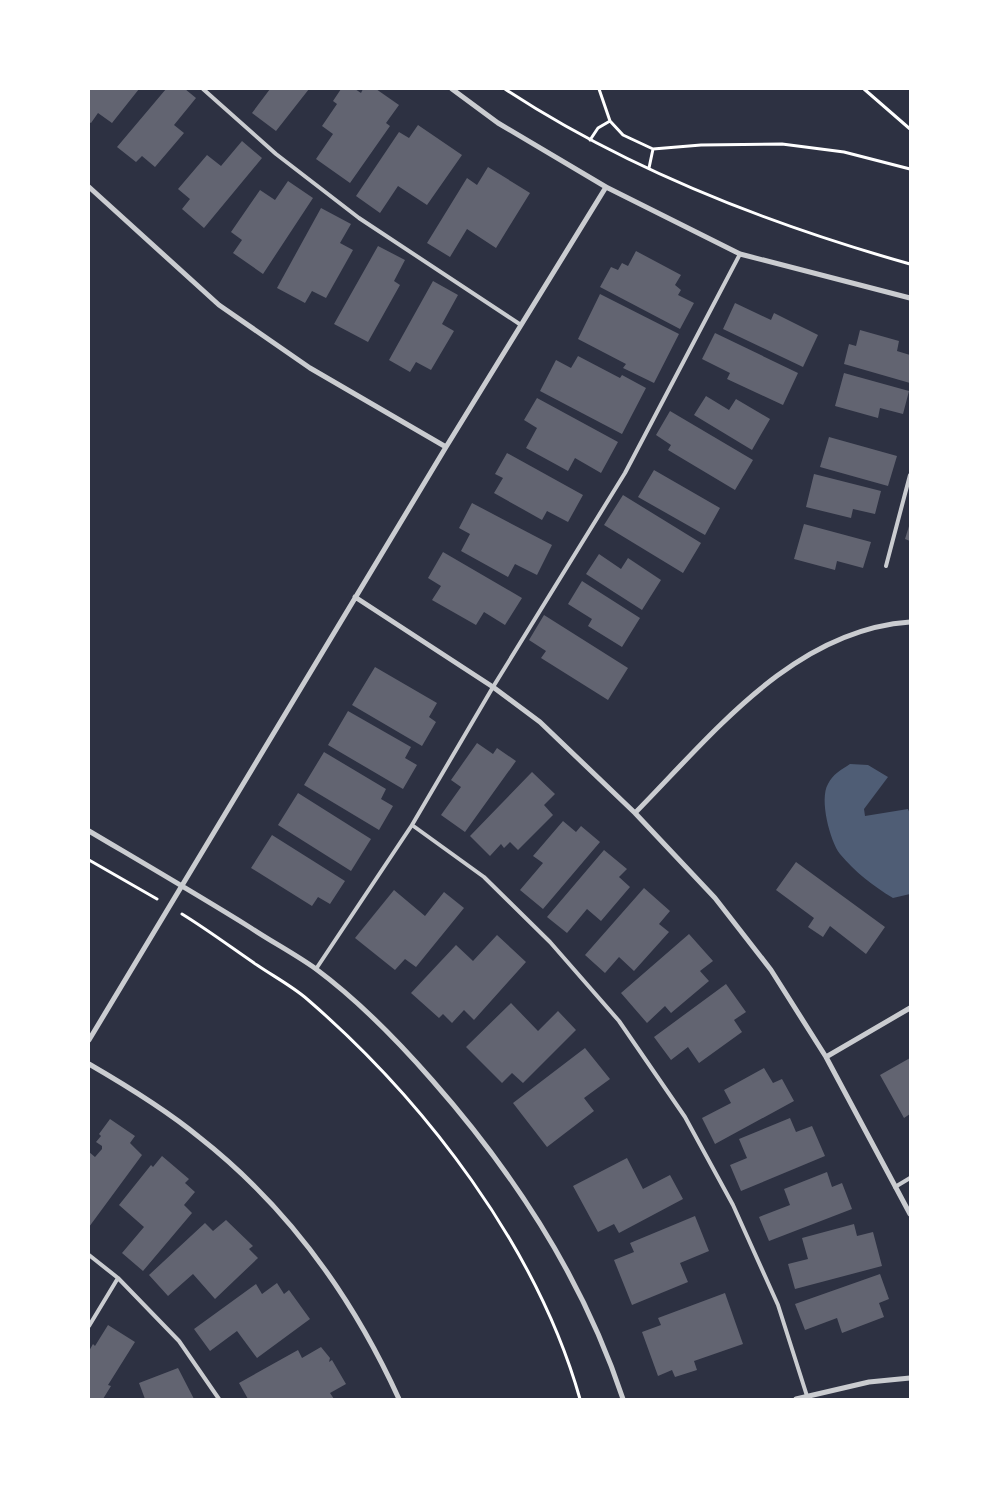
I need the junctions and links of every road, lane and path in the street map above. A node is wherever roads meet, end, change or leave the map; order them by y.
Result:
1 (203, 89) edge
2 (452, 89) edge
3 (505, 89) edge
4 (599, 89) edge
5 (864, 89) edge
6 (610, 122) junction
7 (910, 129) edge
8 (590, 140) junction
9 (653, 149) junction
10 (649, 168) junction
11 (910, 169) edge
12 (89, 187) edge
13 (606, 187) junction
14 (740, 254) junction
15 (910, 264) edge
16 (910, 298) edge
17 (521, 325) junction
18 (446, 447) junction
19 (910, 475) edge
20 (886, 566) dead end
21 (355, 597) junction
22 (910, 622) edge
23 (493, 687) junction
24 (635, 813) junction
25 (412, 825) junction
26 (89, 831) edge
27 (89, 860) edge
28 (182, 885) junction
29 (169, 906) junction
30 (316, 969) junction
31 (910, 1008) edge
32 (89, 1040) edge
33 (826, 1057) junction
34 (89, 1064) edge
35 (910, 1178) edge
36 (895, 1187) junction
37 (910, 1214) edge
38 (89, 1255) edge
39 (118, 1278) junction
40 (89, 1326) edge
41 (910, 1378) edge
42 (806, 1396) junction
43 (219, 1399) edge
44 (399, 1399) edge
45 (580, 1399) edge
46 (623, 1399) edge
47 (796, 1399) edge

1 - 17 lane
2 - 13 street
3 - 8 path
4 - 6 path
5 - 7 path
6 - 8 path
6 - 9 path
8 - 10 path
9 - 10 path
9 - 11 path
10 - 15 path
12 - 18 street
13 - 14 street
13 - 17 street
14 - 16 street
14 - 23 lane
17 - 18 street
18 - 21 street
19 - 20 lane
21 - 23 street
21 - 28 street
22 - 24 street
23 - 24 street
23 - 25 lane
24 - 33 street
25 - 30 lane
25 - 42 lane
26 - 28 street
27 - 29 path
28 - 29 street
28 - 30 street
29 - 32 street
29 - 45 path
30 - 46 street
31 - 33 street
33 - 36 street
34 - 44 street
35 - 36 lane
36 - 37 street
38 - 39 lane
39 - 40 lane
39 - 43 lane
41 - 42 street
42 - 47 street

